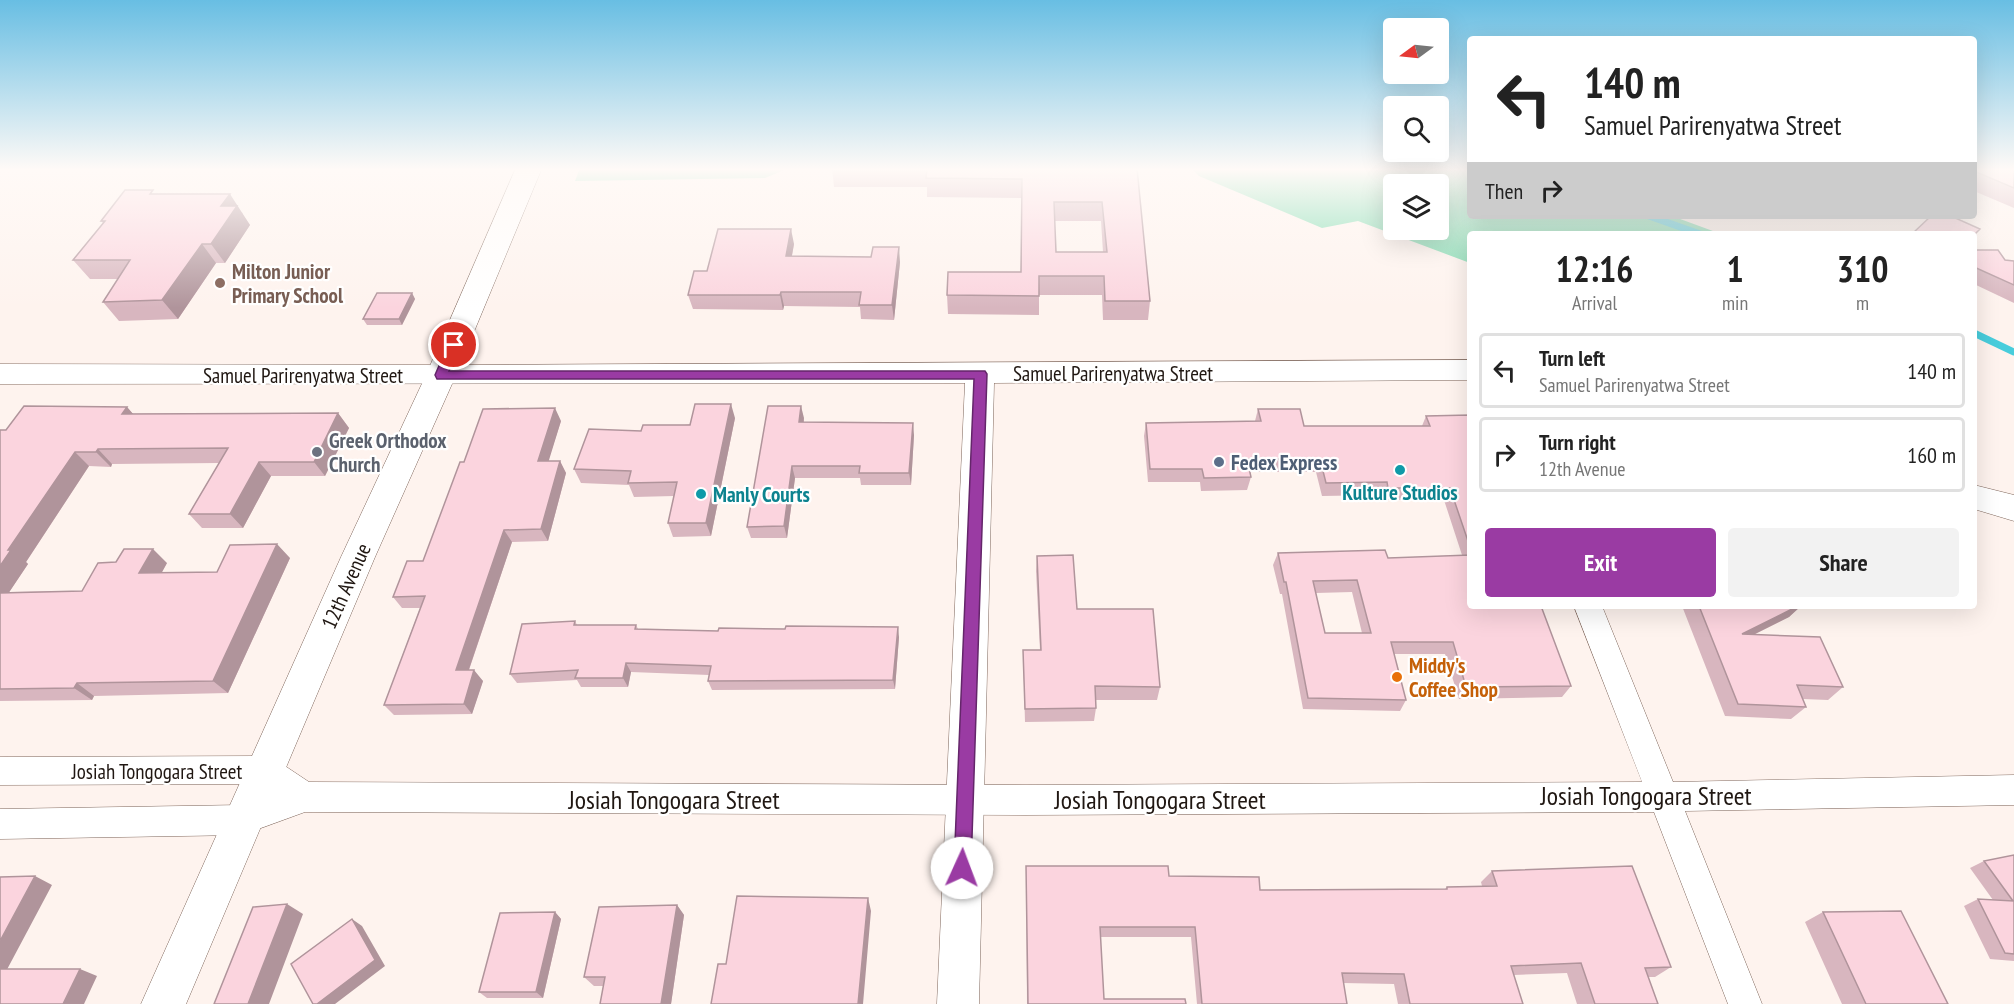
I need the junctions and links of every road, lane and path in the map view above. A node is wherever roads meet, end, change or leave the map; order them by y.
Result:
1 (509, 215) edge
2 (1467, 370) edge
3 (0, 374) edge
4 (980, 374) junction
5 (441, 375) junction
6 (1977, 498) edge
7 (2014, 508) edge
8 (1589, 609) edge
9 (265, 770) junction
10 (0, 771) edge
11 (2014, 790) edge
12 (305, 797) junction
13 (1664, 797) junction
14 (964, 800) junction
15 (242, 820) junction
16 (0, 824) edge
17 (163, 1004) edge
18 (958, 1004) edge
19 (1745, 1004) edge

1 - 5 main road, 12th Avenue
2 - 4 street, Samuel Parirenyatwa Street
3 - 5 street, Samuel Parirenyatwa Street
4 - 5 street, Samuel Parirenyatwa Street
4 - 14 street
5 - 9 main road, 12th Avenue
6 - 7 street
8 - 13 street
9 - 10 street, Josiah Tongogara Street
9 - 12 street, Josiah Tongogara Street
9 - 15 main road, 12th Avenue
11 - 13 street, Josiah Tongogara Street
12 - 14 street, Josiah Tongogara Street
12 - 15 street, Josiah Tongogara Street
13 - 14 street, Josiah Tongogara Street
13 - 19 street
14 - 18 street
15 - 16 street, Josiah Tongogara Street
15 - 17 main road, 12th Avenue

